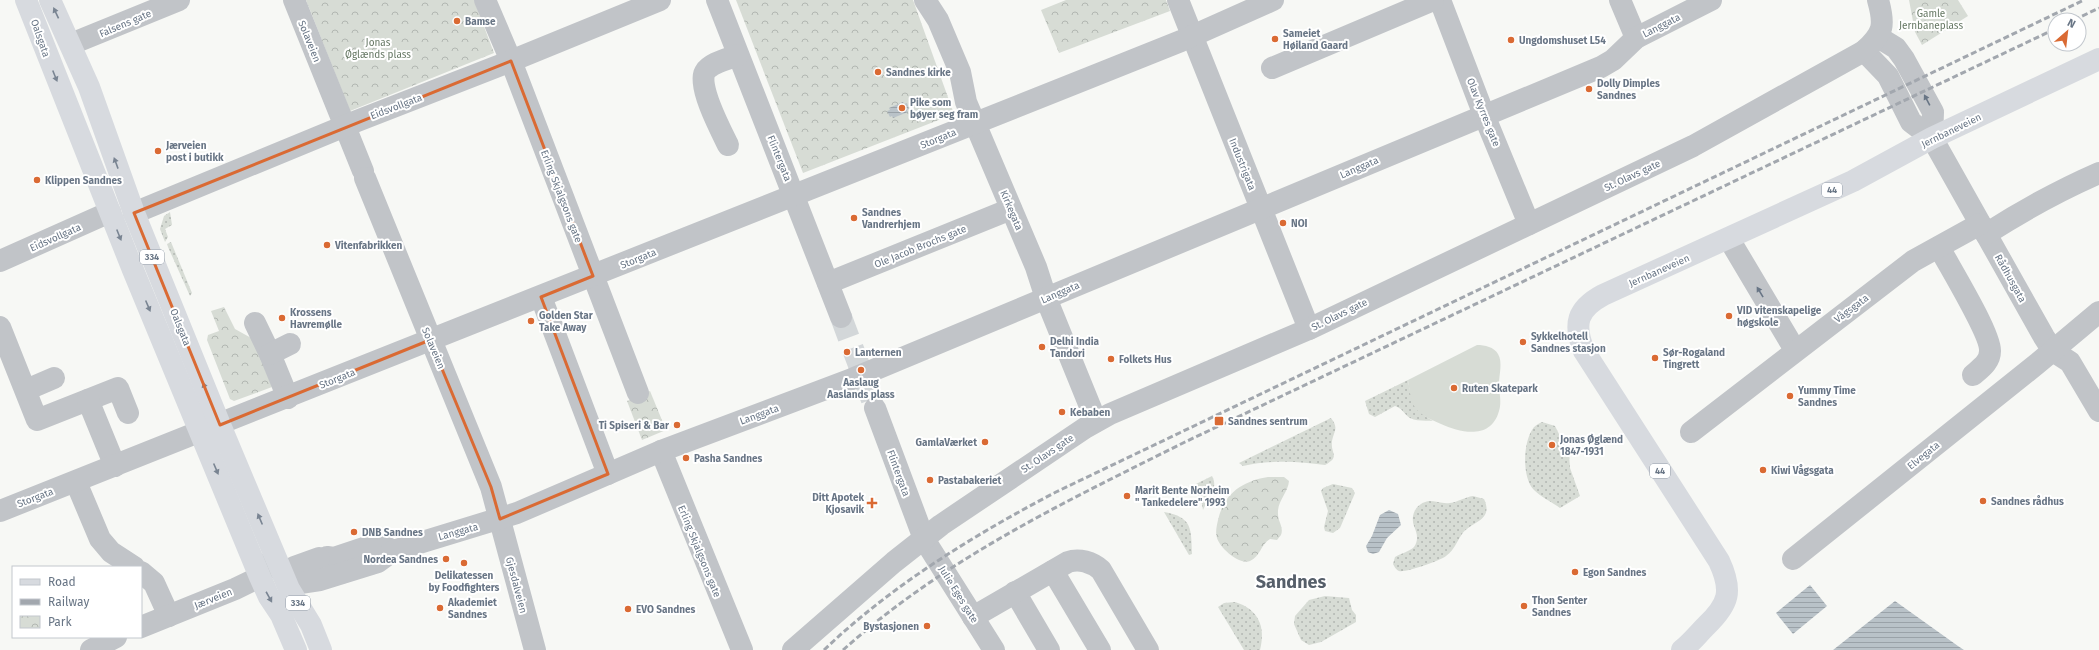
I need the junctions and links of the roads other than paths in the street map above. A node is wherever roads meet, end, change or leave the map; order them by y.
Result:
1 (26, 0) edge
2 (50, 0) edge
3 (179, 0) edge
4 (294, 0) edge
5 (485, 0) edge
6 (660, 0) edge
7 (717, 0) edge
8 (925, 0) edge
9 (1178, 0) edge
10 (1273, 0) edge
11 (1434, 0) edge
12 (1440, 0) edge
13 (1620, 0) edge
14 (1711, 0) edge
15 (1878, 0) edge
16 (1191, 36) junction
17 (1636, 38) junction
18 (71, 44) junction
19 (1871, 44) junction
20 (738, 55) junction
21 (2099, 59) edge
22 (511, 61) junction
23 (1272, 68) dead end
24 (1484, 115) junction
25 (975, 123) junction
26 (344, 126) junction
27 (1932, 138) junction
28 (728, 145) dead end
29 (2099, 173) edge
30 (795, 194) junction
31 (1261, 208) junction
32 (1011, 209) junction
33 (110, 212) junction
34 (134, 213) junction
35 (1530, 224) junction
36 (1983, 229) junction
37 (1729, 239) junction
38 (1939, 247) junction
39 (0, 261) edge
40 (593, 276) junction
41 (828, 283) junction
42 (541, 297) junction
43 (1046, 298) junction
44 (2099, 312) edge
45 (841, 317) tunnel mouth
46 (255, 323) dead end
47 (0, 327) edge
48 (1309, 329) junction
49 (430, 340) junction
50 (290, 344) dead end
51 (1795, 350) junction
52 (2054, 351) junction
53 (270, 354) junction
54 (1973, 375) dead end
55 (54, 378) dead end
56 (26, 390) junction
57 (638, 393) dead end
58 (288, 398) junction
59 (88, 400) junction
60 (875, 408) tunnel mouth
61 (2099, 411) edge
62 (128, 413) dead end
63 (1096, 421) junction
64 (210, 429) junction
65 (1690, 432) dead end
66 (661, 451) junction
67 (115, 466) junction
68 (608, 474) junction
69 (76, 482) junction
70 (1, 509) edge
71 (500, 519) junction
72 (924, 539) junction
73 (275, 555) junction
74 (1793, 559) dead end
75 (132, 566) edge
76 (1053, 571) junction
77 (142, 573) edge
78 (297, 575) dead end
79 (260, 577) junction
80 (1015, 592) junction
81 (169, 616) junction
82 (973, 616) junction
83 (142, 627) edge
84 (114, 638) edge
85 (91, 650) edge
86 (296, 650) edge
87 (321, 650) edge
88 (535, 650) edge
89 (742, 650) edge
90 (793, 650) edge
91 (994, 650) edge
92 (1049, 650) edge
93 (1100, 650) edge
94 (1148, 650) edge
95 (1682, 650) edge

1 -> 33 main road, Oalsgata / 334
18 -> 2 main road, Oalsgata / 334
3 - 18 street, Falsens gate
4 - 26 street, Solaveien
5 - 22 street, Erling Skjalgsons gate
6 - 22 street, Eidsvollgata
7 - 20 street, Flintergata
8 - 25 street, Kirkegata
9 - 16 street, Industrigata
10 - 16 street, Storgata
11 - 23 street
12 - 24 street, Olav Kyrres gate
13 - 17 street
14 - 17 street, Langgata
15 - 19 street
16 - 25 street, Storgata
16 - 31 street, Industrigata
17 - 24 street, Langgata
34 -> 18 main road, Oalsgata / 334
19 - 27 street
19 - 35 street, St. Olavs gate
20 - 28 street
20 - 30 street, Flintergata
21 - 27 main road, Jernbaneveien / 44
22 - 26 street, Eidsvollgata
22 - 40 street, Erling Skjalgsons gate
24 - 31 street, Langgata
24 - 35 street, Olav Kyrres gate
25 - 30 street, Storgata
25 - 32 street, Kirkegata
26 - 34 street, Eidsvollgata
26 - 49 street, Solaveien
27 - 36 street, Rådhusgata
27 - 37 main road, Jernbaneveien / 44
29 - 36 street, Vågsgata
30 - 40 street, Storgata
30 - 41 street, Flintergata
31 - 43 street, Langgata
31 - 48 street, Industrigata
32 - 41 street, Ole Jacob Brochs gate
32 - 43 street, Kirkegata
33 - 39 street, Eidsvollgata
33 -> 64 main road, Oalsgata / 334
64 -> 34 main road, Oalsgata / 334
35 - 48 street, St. Olavs gate
36 - 38 street, Vågsgata
36 - 52 street, Rådhusgata
51 -> 37 street
37 - 95 main road, Jernbaneveien / 44
38 - 51 street, Vågsgata
38 - 54 street
40 - 42 street, Storgata
40 - 57 street, Erling Skjalgsons gate
41 - 45 street, Flintergata
42 - 49 street, Storgata
42 - 68 street
43 - 63 street, Kirkegata
43 - 66 street, Langgata
44 - 52 street, Elvegata
46 - 53 street
47 - 56 street
48 - 63 street, St. Olavs gate
49 - 58 street, Storgata
49 - 71 street, Solaveien
50 - 53 street
51 - 65 street, Vågsgata
52 - 61 street, Rådhusgata
52 - 74 street, Elvegata
53 - 58 street
55 - 56 street
56 - 59 street
58 - 64 street, Storgata
59 - 62 street
59 - 67 street
60 - 72 street, Flintergata
63 - 72 street, St. Olavs gate
64 - 67 street, Storgata
73 -> 64 main road, Oalsgata / 334
64 -> 79 main road, Oalsgata / 334
66 - 68 street, Langgata
66 - 89 street, Erling Skjalgsons gate
67 - 69 street, Storgata
68 - 71 street, Langgata
69 - 70 street, Storgata
69 - 75 street
71 - 78 street, Langgata
71 - 88 street, Gjesdalveien
72 - 82 street, Julie Eges gate
72 - 90 street, St. Olavs gate
73 - 79 street
73 - 87 main road, Oalsgata / 334
76 - 80 street
76 - 93 street
76 - 94 street
77 - 81 street
79 - 81 street, Jærveien
79 -> 86 main road, Oalsgata / 334
80 - 82 street
80 - 92 street
81 - 83 street, Jærveien
82 - 91 street, Julie Eges gate
84 - 85 street

